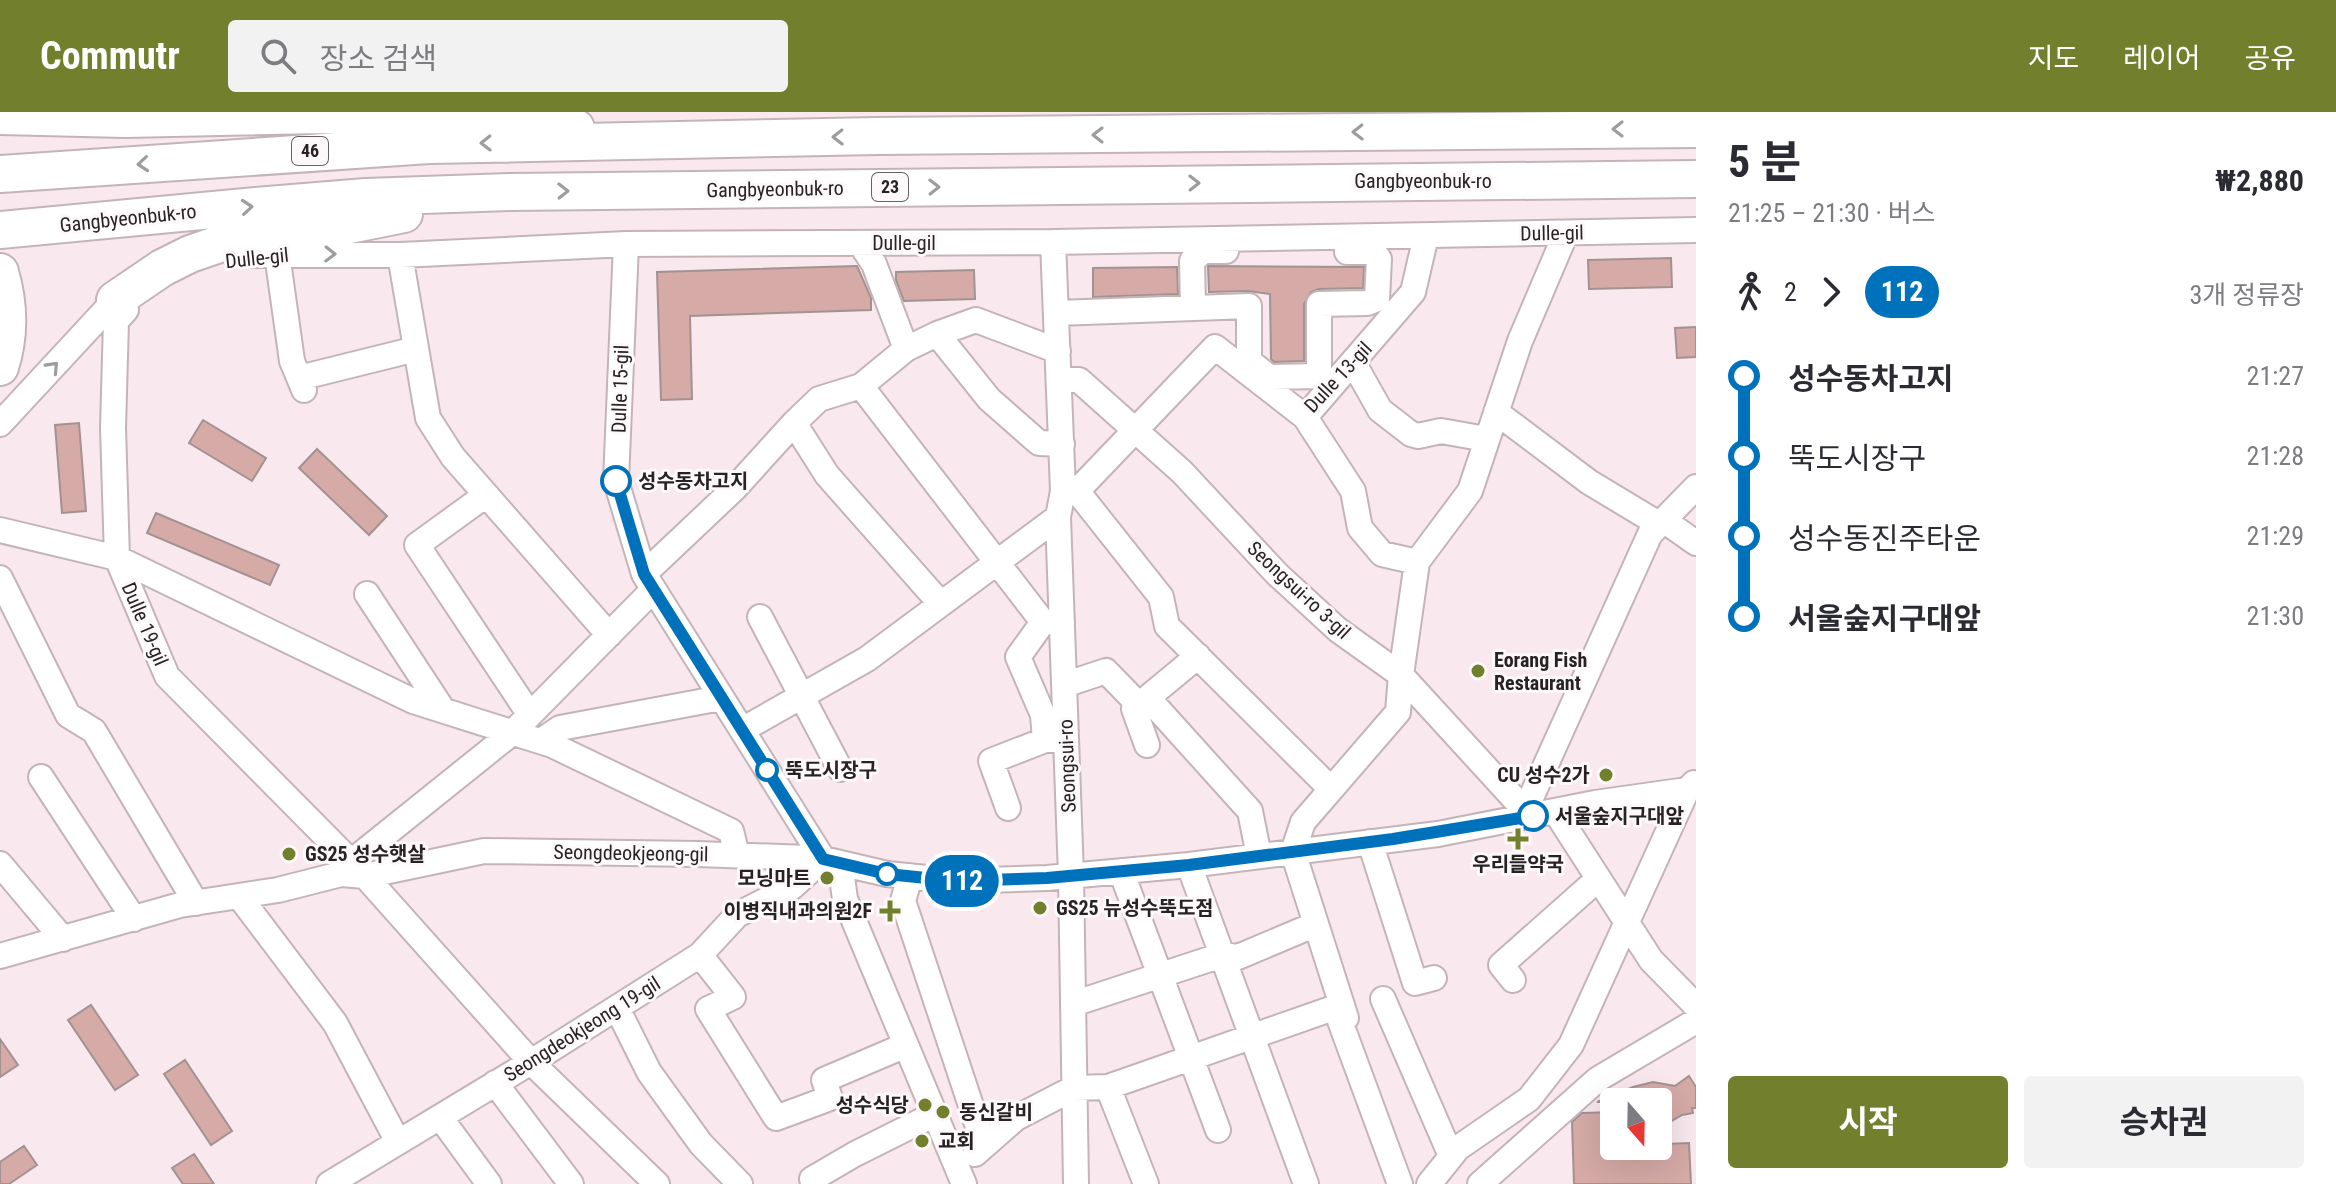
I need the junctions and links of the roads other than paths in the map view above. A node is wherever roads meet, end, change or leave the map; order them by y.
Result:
1 (0, 116) edge
2 (1696, 129) edge
3 (620, 140) junction
4 (0, 174) edge
5 (1696, 179) edge
6 (510, 192) junction
7 (86, 222) junction
8 (0, 230) edge
9 (1696, 230) edge
10 (1566, 233) junction
11 (1426, 236) junction
12 (1053, 242) junction
13 (860, 243) junction
14 (0, 244) edge
15 (626, 244) junction
16 (277, 254) junction
17 (400, 255) junction
18 (0, 272) edge
19 (120, 305) junction
20 (1193, 308) junction
21 (1057, 313) junction
22 (937, 334) junction
23 (416, 349) junction
24 (906, 349) junction
25 (1058, 351) junction
26 (1353, 362) junction
27 (0, 367) edge
28 (1060, 380) junction
29 (861, 386) junction
30 (1496, 412) junction
31 (1305, 417) junction
32 (794, 423) junction
33 (0, 424) edge
34 (1135, 430) junction
35 (1486, 439) junction
36 (1062, 444) junction
37 (1696, 487) edge
38 (1070, 491) junction
39 (486, 495) junction
40 (1058, 517) junction
41 (1657, 523) junction
42 (0, 530) edge
43 (1696, 543) edge
44 (117, 558) junction
45 (996, 562) junction
46 (1417, 562) junction
47 (0, 578) edge
48 (648, 582) junction
49 (367, 594) dead end
50 (941, 604) junction
51 (760, 617) dead end
52 (1052, 622) junction
53 (609, 635) junction
54 (1198, 656) junction
55 (1401, 675) junction
56 (1064, 685) junction
57 (801, 697) junction
58 (721, 698) junction
59 (1143, 701) junction
60 (443, 710) junction
61 (530, 715) junction
62 (742, 730) junction
63 (513, 732) junction
64 (1056, 740) junction
65 (541, 741) junction
66 (1147, 745) dead end
67 (840, 769) dead end
68 (41, 777) dead end
69 (1331, 789) junction
70 (1694, 790) edge
71 (1008, 808) dead end
72 (1555, 811) junction
73 (1528, 814) junction
74 (1370, 842) junction
75 (1293, 852) junction
76 (737, 855) junction
77 (1259, 856) junction
78 (831, 861) junction
79 (0, 864) edge
80 (1189, 865) junction
81 (358, 869) junction
82 (1121, 871) junction
83 (910, 876) junction
84 (1071, 876) junction
85 (1598, 879) junction
86 (239, 896) junction
87 (196, 903) junction
88 (134, 919) junction
89 (1316, 924) junction
90 (1626, 924) junction
91 (63, 939) junction
92 (700, 955) junction
93 (1222, 955) junction
94 (0, 956) edge
95 (1160, 975) junction
96 (1434, 978) dead end
97 (1513, 980) dead end
98 (1383, 999) dead end
99 (1073, 1004) junction
100 (1342, 1005) junction
101 (1696, 1006) edge
102 (617, 1008) junction
103 (1696, 1021) edge
104 (1252, 1037) junction
105 (906, 1045) junction
106 (1191, 1058) junction
107 (531, 1062) junction
108 (495, 1083) junction
109 (1108, 1087) junction
110 (1074, 1088) junction
111 (935, 1114) junction
112 (440, 1117) junction
113 (1218, 1130) dead end
114 (398, 1142) junction
115 (984, 1145) junction
116 (1451, 1156) junction
117 (958, 1178) edge
118 (812, 1179) dead end
119 (329, 1184) edge
120 (489, 1184) edge
121 (571, 1184) edge
122 (657, 1184) edge
123 (740, 1184) edge
124 (1076, 1184) edge
125 (1146, 1184) edge
126 (1306, 1184) edge
127 (1400, 1184) edge
128 (1429, 1184) edge
129 (1480, 1184) edge

1 - 3 highway
2 -> 3 highway
3 -> 4 highway, 46
6 -> 5 highway, Gangbyeonbuk-ro / 23
7 -> 6 highway, Gangbyeonbuk-ro / 23
6 - 19 highway
7 - 8 highway, Gangbyeonbuk-ro
7 - 14 highway, 23
9 - 10 street, Dulle-gil
10 - 11 street, Dulle-gil
10 - 30 street
11 - 12 street, Dulle-gil
11 - 26 street, Dulle 13-gil
12 - 13 street, Dulle-gil
12 - 21 street, Seongsui-ro
13 - 15 street, Dulle-gil
13 - 24 street
15 - 17 street, Dulle-gil
15 - 48 street, Dulle 15-gil
16 -> 17 street, Dulle-gil
16 - 19 street, Dulle-gil
16 - 23 street
17 - 23 street
18 - 27 highway
33 -> 19 street, Dulle-gil
19 - 44 street, Dulle 19-gil
20 - 20 street
20 - 21 street
21 - 25 street, Seongsui-ro
22 - 24 street
22 - 25 street
22 - 36 street
23 - 39 street
24 - 29 street
25 - 28 street, Seongsui-ro
26 - 31 street, Dulle 13-gil
26 - 35 street
28 - 34 street, Seongsui-ro 3-gil
28 - 36 street, Seongsui-ro
29 - 32 street
29 - 45 street
30 - 35 street
30 - 41 street
31 - 34 street, Dulle 13-gil
31 - 46 street
32 - 48 street
32 - 50 street
34 - 38 street, Dulle 13-gil
34 - 55 street, Seongsui-ro 3-gil
35 - 46 street
36 - 38 street, Seongsui-ro
37 - 41 street
38 - 40 street, Seongsui-ro
38 - 54 street
39 - 53 street
39 - 61 street
40 - 45 street
40 - 52 street, Seongsui-ro
41 - 43 street
41 - 73 street
42 - 44 street
44 - 60 street
44 - 81 street, Dulle 19-gil
45 - 50 street
45 - 52 street
46 - 55 street
47 - 87 street
48 - 53 street
48 - 58 street, Dulle 15-gil
49 - 60 street
50 - 57 street
51 - 57 street
52 - 56 street, Seongsui-ro
52 - 64 street
53 - 61 street
54 - 59 street
54 - 69 street
55 - 69 street
55 - 73 street, Seongsui-ro 3-gil
56 - 59 street
56 - 64 street, Seongsui-ro
57 - 62 street
57 - 67 street
58 - 62 street, Dulle 15-gil
58 - 65 street
59 - 66 street
59 - 77 street
60 - 63 street
61 - 63 street
62 - 78 street, Dulle 15-gil
63 - 65 street
63 - 81 street
64 - 71 street
64 - 84 street, Seongsui-ro
65 - 76 street
68 - 88 street
69 - 75 street
70 - 72 street, Seongdeokjeong-gil
70 - 90 street
72 - 73 street, Seongdeokjeong-gil
72 - 85 street
73 - 74 street, Seongdeokjeong-gil
74 - 75 street, Seongdeokjeong-gil
74 - 96 street
75 - 77 street, Seongdeokjeong-gil
75 - 89 street
76 - 78 street, Seongdeokjeong-gil
76 - 81 street, Seongdeokjeong-gil
77 - 80 street, Seongdeokjeong-gil
78 - 83 street, Seongdeokjeong-gil
78 - 92 street, Seongdeokjeong 19-gil
78 - 105 street
79 - 91 street
80 - 82 street, Seongdeokjeong-gil
80 - 93 street
81 - 86 street, Seongdeokjeong-gil
81 - 107 street, Dulle 19-gil
82 - 84 street, Seongdeokjeong-gil
82 - 95 street
83 - 84 street, Seongdeokjeong-gil
83 - 115 street
84 - 99 street, Seongsui-ro
85 - 90 street
85 - 97 street
86 - 87 street, Seongdeokjeong-gil
86 - 114 street
87 - 88 street, Seongdeokjeong-gil
88 - 91 street, Seongdeokjeong-gil
89 - 93 street
89 - 100 street
90 - 101 street
90 - 116 street
91 - 94 street, Seongdeokjeong-gil
92 - 102 street, Seongdeokjeong 19-gil
92 - 105 street
93 - 95 street
93 - 104 street
95 - 99 street
95 - 106 street
98 - 116 street
99 - 110 street, Seongsui-ro
100 - 104 street
100 - 127 street
102 - 107 street, Seongdeokjeong 19-gil
102 - 123 street
103 - 129 street
104 - 106 street
104 - 126 street
105 - 111 street
106 - 109 street
106 - 113 street
107 - 108 street, Seongdeokjeong 19-gil
107 - 122 street, Dulle 19-gil
108 - 112 street, Seongdeokjeong 19-gil
108 - 121 street
109 - 110 street
109 - 125 street
110 - 115 street
110 - 124 street, Seongsui-ro
111 - 117 street
111 - 118 street
112 - 114 street, Seongdeokjeong 19-gil
112 - 120 street
114 - 119 street, Seongdeokjeong 19-gil
115 - 117 street
116 - 128 street

